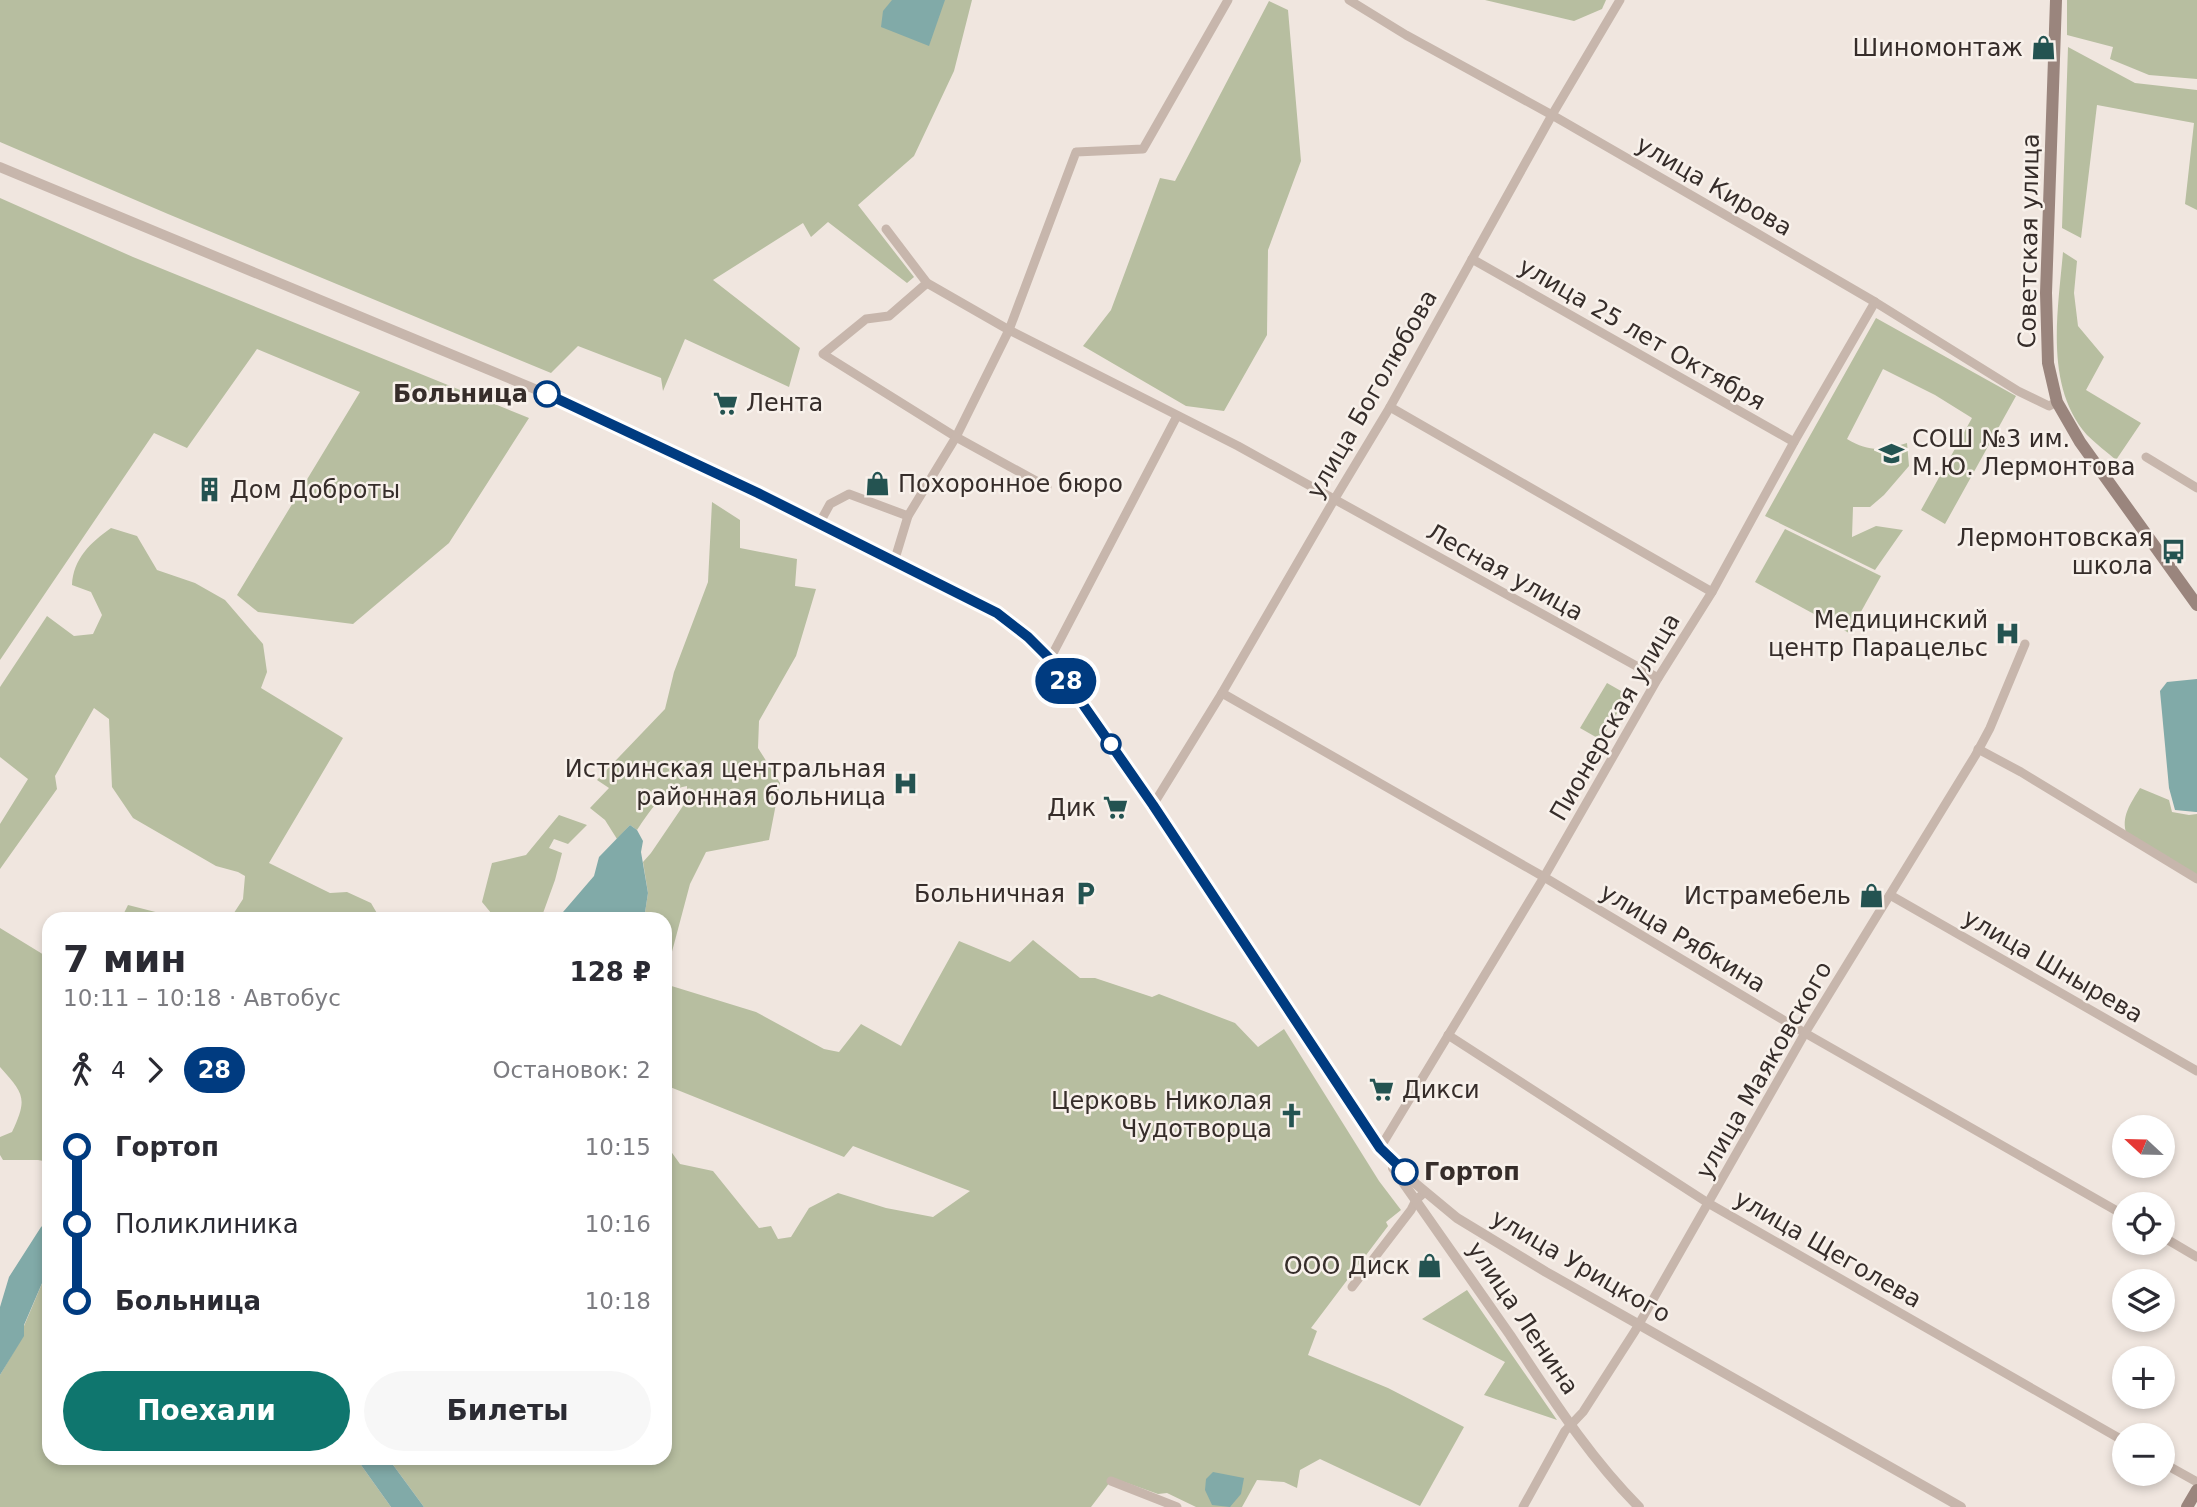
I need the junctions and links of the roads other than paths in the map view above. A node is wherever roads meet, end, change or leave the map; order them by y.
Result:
1 (1228, 0) edge
2 (1349, 0) edge
3 (1620, 0) edge
4 (2056, 0) edge
5 (1552, 115) junction
6 (0, 167) edge
7 (886, 229) dead end
8 (1472, 258) junction
9 (927, 283) junction
10 (1875, 302) junction
11 (1009, 330) junction
12 (2057, 402) junction
13 (1390, 407) junction
14 (1177, 416) junction
15 (956, 437) junction
16 (1794, 442) junction
17 (2146, 457) dead end
18 (1047, 487) dead end
19 (2197, 488) edge
20 (1334, 500) junction
21 (908, 516) junction
22 (819, 524) junction
23 (894, 562) junction
24 (1712, 592) junction
25 (2197, 605) edge
26 (2025, 644) dead end
27 (1050, 659) junction
28 (1658, 678) junction
29 (1222, 693) junction
30 (1978, 749) junction
31 (1153, 805) junction
32 (1544, 877) junction
33 (2197, 879) edge
34 (1890, 895) junction
35 (1805, 1033) junction
36 (1448, 1035) junction
37 (2197, 1071) edge
38 (1380, 1148) junction
39 (1425, 1192) junction
40 (1416, 1200) junction
41 (1708, 1203) junction
42 (2112, 1208) edge
43 (1457, 1218) junction
44 (1435, 1227) junction
45 (2175, 1244) edge
46 (2197, 1257) edge
47 (1352, 1287) dead end
48 (1639, 1325) junction
49 (1571, 1426) junction
50 (2112, 1434) edge
51 (2175, 1470) edge
52 (1111, 1482) dead end
53 (2197, 1482) edge
54 (2197, 1490) edge
55 (1177, 1507) edge
56 (1522, 1507) edge
57 (1639, 1507) edge
58 (1961, 1507) edge
59 (2187, 1507) edge

1 - 11 street
2 - 5 street, улица Кирова
3 - 5 street, улица Боголюбова
4 - 12 main road, Советская улица
5 - 8 street, улица Боголюбова
5 - 10 street, улица Кирова
6 - 22 street, улица Урицкого
7 - 9 street
8 - 13 street, улица Боголюбова
8 - 16 street, улица 25 лет Октября
9 - 11 street, Лесная улица
9 - 15 street
10 - 12 street, улица Кирова
10 - 16 street, Пионерская улица
11 - 14 street, Лесная улица
11 - 15 street
12 - 25 main road, Советская улица
13 - 20 street, улица Боголюбова
13 - 24 street
14 - 20 street, Лесная улица
14 - 27 street
15 - 18 street
15 - 21 street
16 - 24 street, Пионерская улица
17 - 19 street
20 - 28 street, Лесная улица
20 - 29 street, улица Боголюбова
21 - 22 street
21 - 23 street
22 - 23 street, улица Урицкого
23 - 27 street, улица Урицкого
24 - 28 street, Пионерская улица
26 - 30 street, улица Маяковского
27 - 31 street, улица Урицкого
28 - 32 street, Пионерская улица
29 - 31 street, улица Боголюбова
29 - 32 street, улица Рябкина
30 - 33 street
30 - 34 street, улица Маяковского
31 - 38 street, улица Урицкого
32 - 35 street, улица Рябкина
32 - 36 street, Пионерская улица
34 - 35 street, улица Маяковского
34 - 37 street, улица Шнырева
35 - 41 street, улица Маяковского
35 - 42 street, улица Рябкина
36 - 38 street, Пионерская улица
36 - 41 street, улица Щеголева
38 - 39 street, улица Урицкого
38 - 40 street, улица Ленина
39 - 40 street
39 - 43 street, улица Урицкого
40 - 44 street, улица Ленина
40 - 47 street
41 - 48 street, улица Маяковского
41 - 50 street, улица Щеголева
43 - 44 street
43 - 48 street, улица Урицкого
44 - 49 street, улица Ленина
45 - 46 street
48 - 49 street, улица Маяковского
48 - 58 street, улица Урицкого
49 - 56 street, улица Маяковского
49 - 57 street, улица Ленина
51 - 53 street
52 - 55 street
54 - 59 main road

